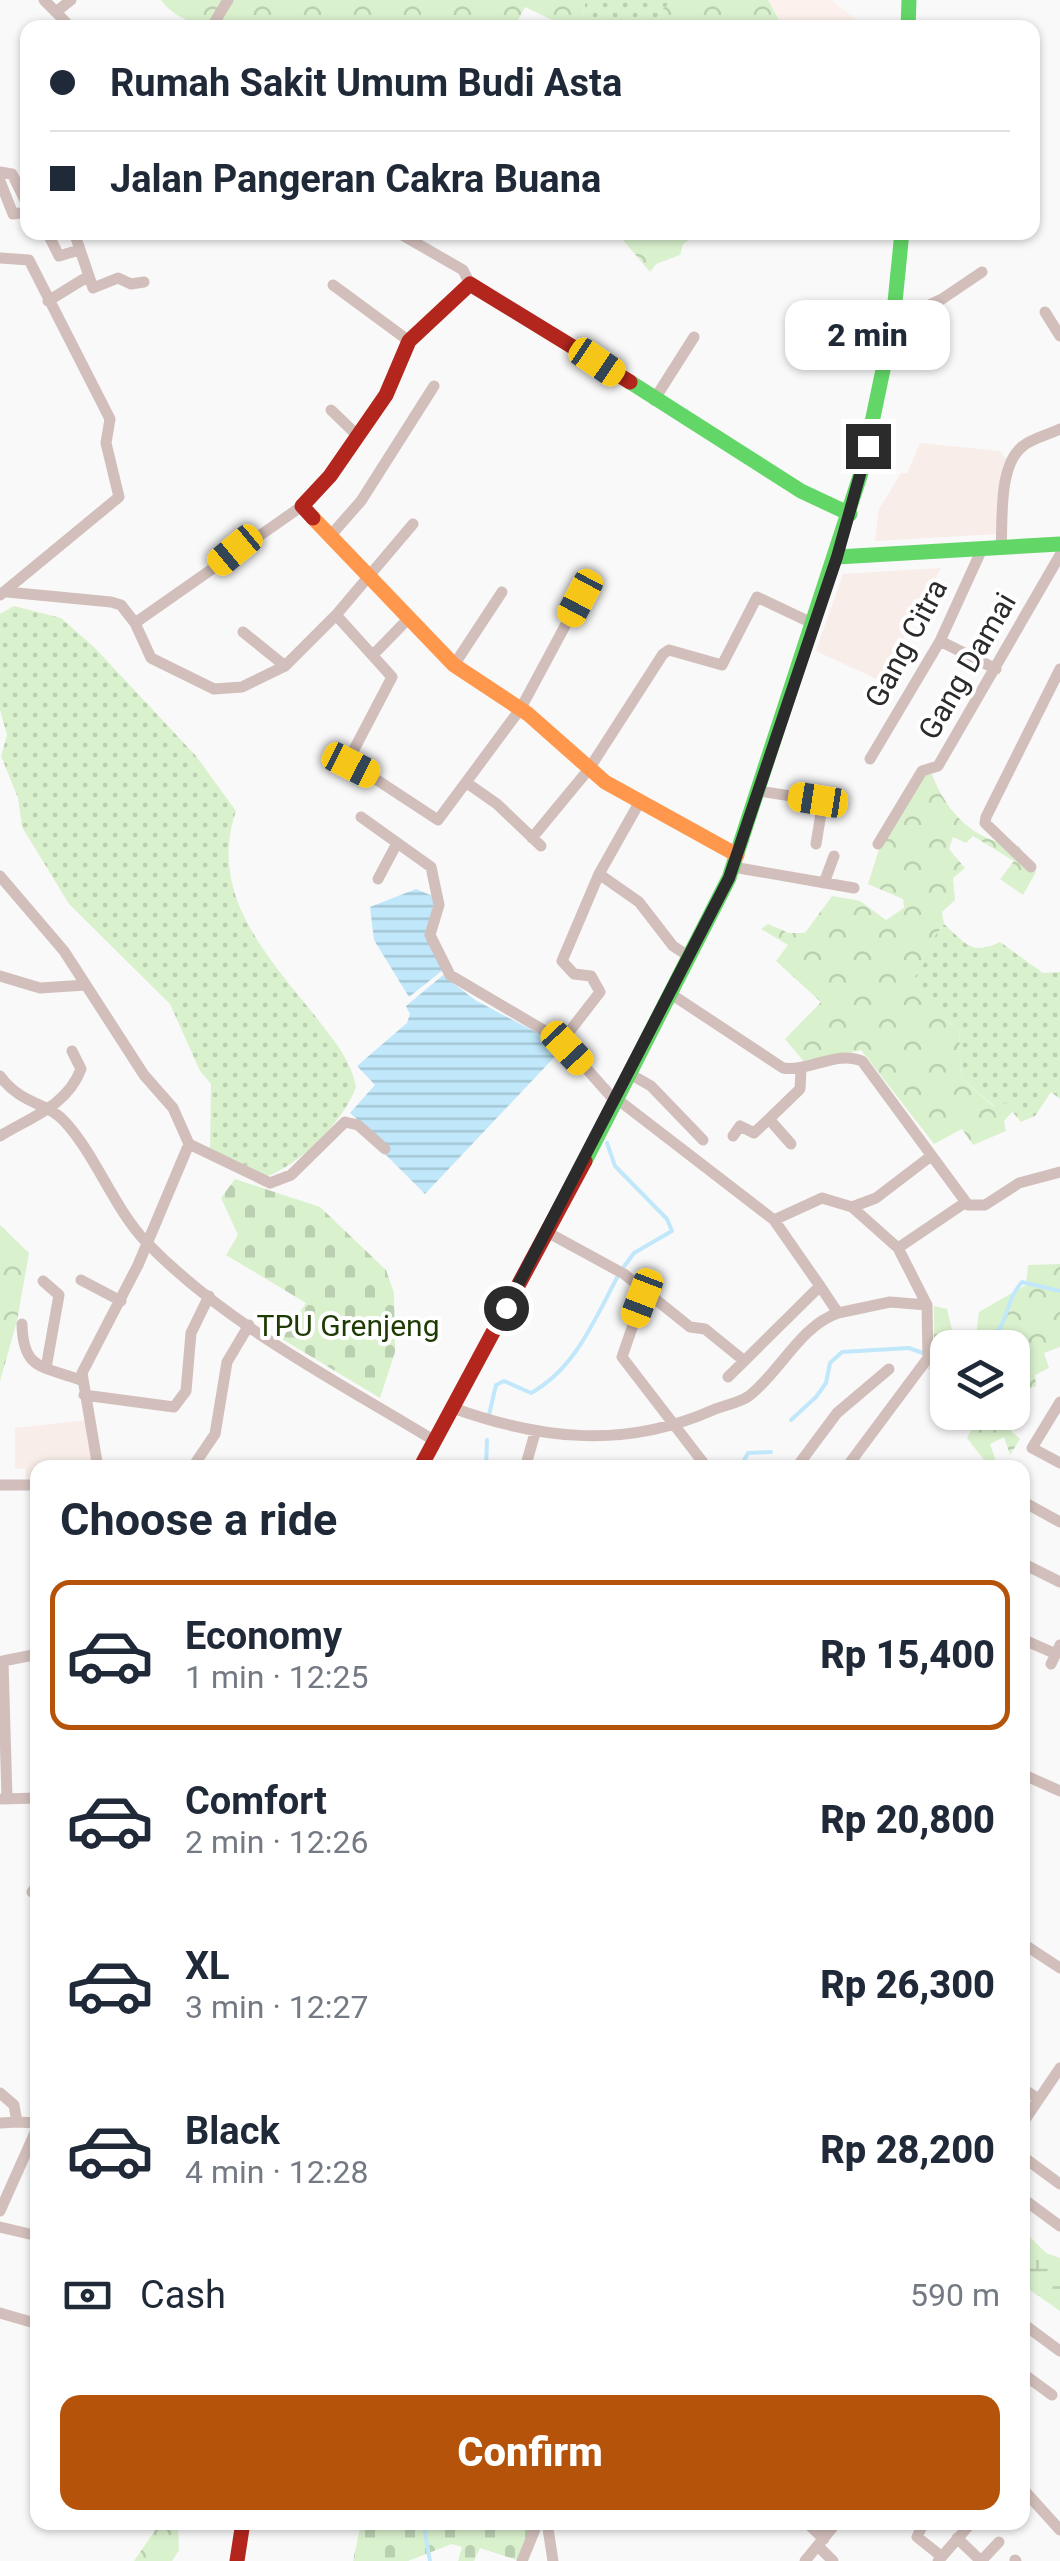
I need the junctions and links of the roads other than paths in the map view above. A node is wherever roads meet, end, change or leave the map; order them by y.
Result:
1 (44, 0) edge
2 (71, 0) edge
3 (56, 12) junction
4 (64, 20) edge
5 (0, 172) edge
6 (0, 181) edge
7 (20, 192) edge
8 (20, 212) edge
9 (52, 240) edge
10 (76, 240) edge
11 (411, 240) edge
12 (901, 240) edge
13 (79, 250) junction
14 (0, 258) edge
15 (982, 272) dead end
16 (86, 277) junction
17 (144, 282) dead end
18 (470, 284) junction
19 (333, 285) dead end
20 (48, 301) junction
21 (1045, 312) dead end
22 (893, 322) junction
23 (1060, 336) edge
24 (694, 337) dead end
25 (409, 341) junction
26 (434, 386) dead end
27 (654, 400) junction
28 (331, 410) dead end
29 (1060, 429) edge
30 (358, 436) junction
31 (302, 506) junction
32 (836, 508) junction
33 (413, 524) dead end
34 (331, 535) junction
35 (1060, 544) edge
36 (1001, 548) junction
37 (982, 549) junction
38 (1060, 555) edge
39 (837, 557) junction
40 (369, 580) junction
41 (502, 592) dead end
42 (4, 594) edge
43 (580, 598) dead end
44 (336, 615) junction
45 (407, 620) junction
46 (805, 620) junction
47 (136, 624) junction
48 (244, 632) dead end
49 (940, 641) junction
50 (374, 654) junction
51 (454, 665) junction
52 (285, 666) junction
53 (996, 669) junction
54 (1060, 669) edge
55 (521, 708) junction
56 (870, 759) dead end
57 (589, 770) junction
58 (467, 784) junction
59 (759, 791) junction
60 (639, 802) junction
61 (361, 817) dead end
62 (816, 844) dead end
63 (878, 844) dead end
64 (396, 845) junction
65 (834, 856) dead end
66 (735, 861) junction
67 (1031, 867) dead end
68 (599, 874) junction
69 (0, 876) edge
70 (378, 879) dead end
71 (824, 883) junction
72 (854, 888) dead end
73 (690, 957) junction
74 (0, 976) edge
75 (86, 986) junction
76 (671, 994) junction
77 (562, 1041) junction
78 (72, 1051) dead end
79 (800, 1070) junction
80 (630, 1074) junction
81 (0, 1076) edge
82 (617, 1100) junction
83 (46, 1111) junction
84 (769, 1119) junction
85 (0, 1136) edge
86 (733, 1136) dead end
87 (704, 1140) dead end
88 (189, 1144) junction
89 (791, 1144) dead end
90 (385, 1149) dead end
91 (931, 1156) junction
92 (1060, 1172) edge
93 (966, 1202) junction
94 (852, 1207) junction
95 (774, 1220) junction
96 (547, 1232) junction
97 (147, 1242) junction
98 (898, 1248) junction
99 (80, 1280) dead end
100 (43, 1281) dead end
101 (820, 1286) junction
102 (644, 1290) junction
103 (210, 1296) junction
104 (121, 1301) junction
105 (926, 1304) junction
106 (838, 1312) junction
107 (22, 1324) dead end
108 (249, 1325) junction
109 (742, 1359) junction
110 (46, 1368) junction
111 (888, 1369) dead end
112 (728, 1377) dead end
113 (81, 1380) junction
114 (84, 1395) junction
115 (1060, 1402) edge
116 (453, 1408) junction
117 (673, 1429) junction
118 (535, 1433) junction
119 (435, 1441) junction
120 (96, 1460) edge
121 (197, 1460) edge
122 (424, 1460) edge
123 (527, 1460) edge
124 (701, 1460) edge
125 (802, 1460) edge
126 (852, 1460) edge
127 (1060, 1463) edge
128 (0, 1485) edge
129 (30, 1485) edge
130 (1030, 1505) edge
131 (1060, 1522) edge
132 (1030, 1568) edge
133 (1060, 1582) edge
134 (1030, 1642) edge
135 (1056, 1654) edge
136 (30, 1656) edge
137 (1030, 1778) edge
138 (1060, 1791) edge
139 (30, 1798) edge
140 (3, 1799) edge
141 (1030, 1947) edge
142 (1060, 1968) edge
143 (1060, 2068) edge
144 (0, 2093) edge
145 (1030, 2093) edge
146 (1038, 2098) junction
147 (1030, 2111) edge
148 (17, 2122) junction
149 (0, 2123) edge
150 (30, 2124) edge
151 (30, 2143) edge
152 (1030, 2162) edge
153 (1060, 2184) edge
154 (1030, 2204) edge
155 (0, 2211) edge
156 (0, 2226) edge
157 (1060, 2226) edge
158 (30, 2234) edge
159 (0, 2313) edge
160 (30, 2322) edge
161 (1030, 2329) edge
162 (1060, 2351) edge
163 (1030, 2378) edge
164 (1052, 2395) dead end
165 (1030, 2497) edge
166 (242, 2530) edge
167 (535, 2530) edge
168 (549, 2530) edge
169 (812, 2530) edge
170 (831, 2530) edge
171 (920, 2530) edge
172 (964, 2530) edge
173 (1060, 2530) edge
174 (957, 2538) junction
175 (821, 2542) junction
176 (999, 2542) dead end
177 (940, 2559) edge
178 (237, 2561) edge
179 (522, 2561) edge
180 (553, 2561) edge
181 (805, 2561) edge
182 (833, 2561) edge
183 (981, 2561) edge

1 - 3 street
2 - 3 street
3 - 4 street
5 - 7 street
6 - 8 street
9 - 13 street
10 - 13 street
11 - 18 street
12 - 22 street
13 - 16 street
14 - 20 street
15 - 22 street
16 - 17 street
16 - 20 street
18 - 25 street
18 - 27 street
19 - 25 street
20 - 42 street
21 - 23 street
22 - 32 street
24 - 27 street
25 - 30 street
26 - 34 street
27 - 32 street
28 - 30 street
29 - 36 street
30 - 31 street
31 - 34 street
31 - 47 street
32 - 39 street
33 - 40 street
34 - 40 street
35 - 36 street
36 - 37 street
37 - 39 street
37 - 49 street, Gang Citra
38 - 53 street, Gang Damai
39 - 46 street
40 - 44 street
40 - 45 street
41 - 51 street
42 - 47 street
43 - 55 street
44 - 50 street
44 - 52 street
45 - 50 street
45 - 51 street
46 - 57 street
46 - 59 street
47 - 52 street
48 - 52 street
49 - 53 street
49 - 56 street, Gang Citra
50 - 58 street
51 - 55 street
53 - 63 street, Gang Damai
54 - 67 street
55 - 57 street
55 - 58 street
57 - 58 street
57 - 60 street
59 - 62 street
59 - 66 street
60 - 66 street
60 - 68 street
61 - 64 street
64 - 70 street
64 - 77 street
65 - 71 street
66 - 71 street
66 - 73 street
68 - 73 street
68 - 77 street
69 - 75 street
71 - 72 street
73 - 76 street
74 - 75 street
75 - 88 street
76 - 79 street
76 - 80 street
77 - 82 street
78 - 83 street
79 - 84 street
79 - 91 street
80 - 82 street
80 - 87 street
81 - 83 street
82 - 95 street
82 - 96 street
83 - 85 street
83 - 97 street
84 - 86 street
84 - 89 street
88 - 90 street
88 - 97 street
91 - 93 street
91 - 94 street
92 - 93 street
93 - 98 street
94 - 95 street
94 - 98 street
95 - 101 street
96 - 102 street
96 - 116 street
97 - 103 street
97 - 104 street
98 - 105 street
99 - 104 street
100 - 110 street
101 - 106 street
101 - 109 street
102 - 109 street
102 - 117 street
103 - 108 street
103 - 114 street
104 - 113 street
105 - 106 street
105 - 126 street
106 - 117 street
107 - 110 street
108 - 119 street
108 - 121 street
109 - 112 street
110 - 113 street
111 - 125 street
113 - 114 street
114 - 120 street
115 - 127 street
116 - 118 street
116 - 119 street
117 - 118 street
117 - 124 street
118 - 123 street
119 - 122 street
128 - 129 street
130 - 131 street
132 - 133 street
134 - 135 street
136 - 140 street
137 - 138 street
139 - 140 street
141 - 142 street
143 - 146 street
144 - 148 street
145 - 146 street
146 - 147 street
148 - 149 street
148 - 150 street
151 - 155 street
152 - 153 street
154 - 157 street
156 - 158 street
159 - 160 street
161 - 162 street
163 - 164 street
165 - 173 street
166 - 178 street
167 - 179 street
168 - 180 street
169 - 175 street
170 - 175 street
171 - 177 street
172 - 174 street
174 - 177 street
174 - 183 street
175 - 181 street
175 - 182 street
176 - 183 street

